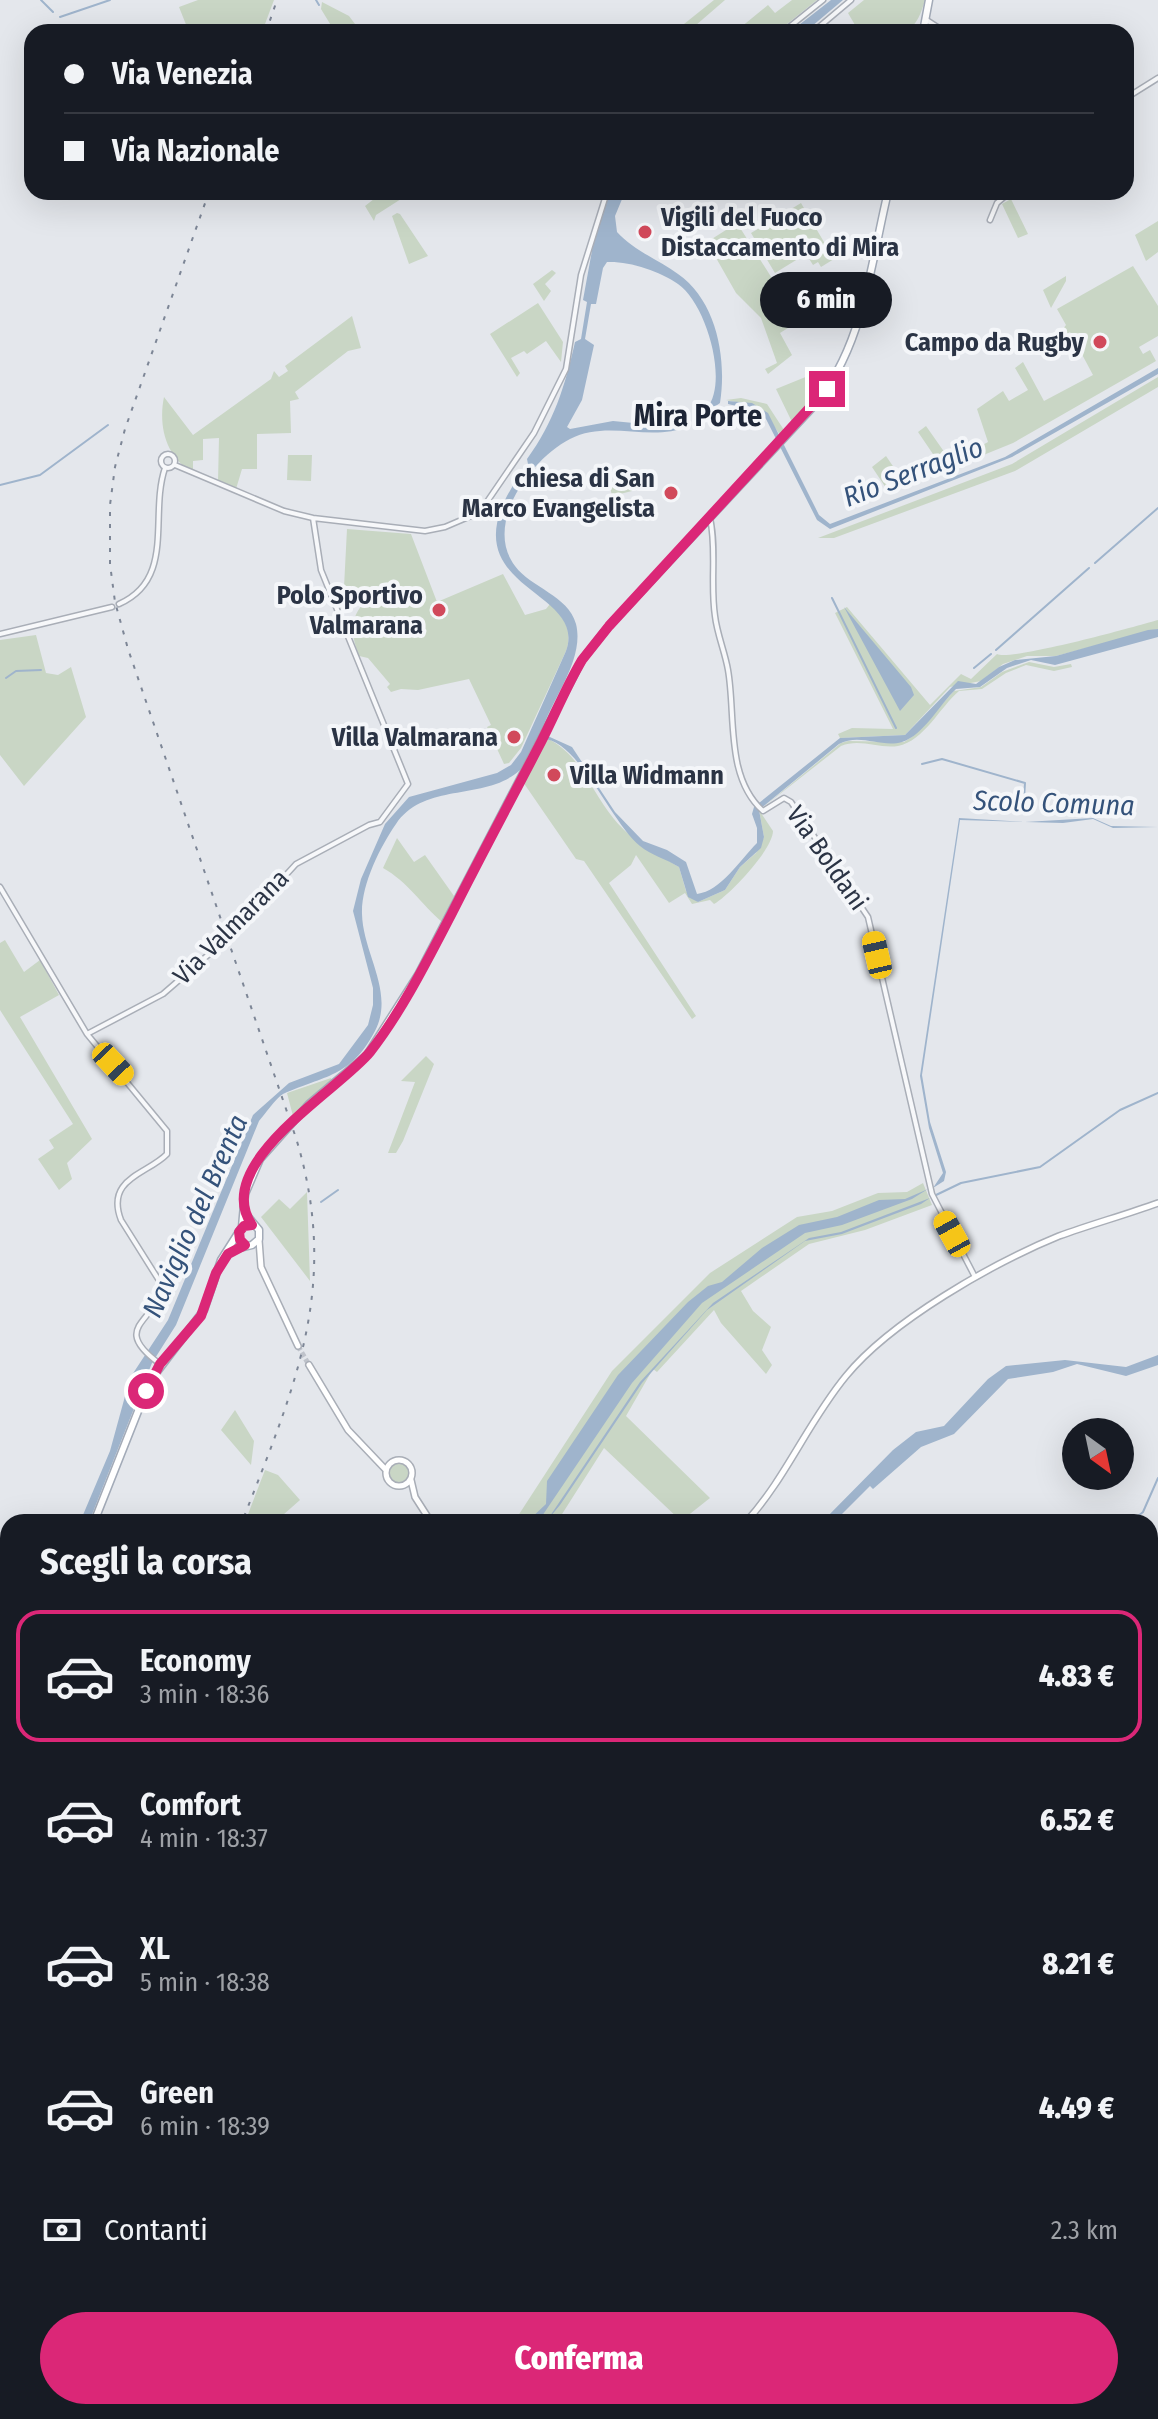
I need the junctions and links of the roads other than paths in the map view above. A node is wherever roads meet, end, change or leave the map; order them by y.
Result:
1 (823, 0) edge
2 (851, 0) edge
3 (929, 0) edge
4 (925, 21) junction
5 (793, 24) edge
6 (822, 24) edge
7 (924, 24) edge
8 (928, 24) edge
9 (930, 24) edge
10 (1158, 78) edge
11 (1134, 93) edge
12 (604, 200) edge
13 (886, 200) edge
14 (1001, 200) edge
15 (990, 220) dead end
16 (175, 465) junction
17 (165, 468) junction
18 (313, 518) junction
19 (710, 518) junction
20 (119, 604) dead end
21 (112, 607) dead end
22 (0, 634) edge
23 (0, 887) edge
24 (87, 1034) junction
25 (1158, 1203) edge
26 (244, 1211) junction
27 (252, 1225) junction
28 (242, 1227) junction
29 (239, 1236) junction
30 (259, 1239) junction
31 (246, 1245) junction
32 (260, 1262) junction
33 (216, 1273) junction
34 (976, 1279) junction
35 (298, 1346) tunnel mouth
36 (158, 1362) junction
37 (309, 1365) tunnel mouth
38 (374, 1455) junction
39 (394, 1460) junction
40 (386, 1470) junction
41 (411, 1480) junction
42 (401, 1486) junction
43 (415, 1497) junction
44 (97, 1514) edge
45 (426, 1514) edge
46 (753, 1514) edge

1 - 5 street
2 - 6 street
3 - 4 main road
4 - 7 main road
4 - 8 street
4 - 9 street
10 - 11 street
12 - 18 street
13 - 19 main road
14 - 15 street
16 - 17 street
16 - 17 street
16 - 18 street
17 - 20 street
18 - 24 street, Via Valmarana
19 - 26 main road
19 - 34 street, Via Boldani
21 - 22 street
23 - 24 street
24 - 36 street
25 - 34 main road
26 - 27 main road
26 - 28 main road
27 - 28 main road
27 - 30 main road
28 - 29 main road
29 - 31 main road
29 - 33 main road
30 - 31 main road
30 - 32 main road
31 - 32 main road
31 - 33 main road
32 - 35 main road
33 - 36 main road
34 - 46 main road
36 - 44 main road
37 - 38 main road
38 - 39 main road
38 - 40 main road
39 - 40 main road
39 - 41 main road
40 - 42 main road
41 - 42 main road
41 - 43 main road
42 - 43 main road
43 - 45 main road

